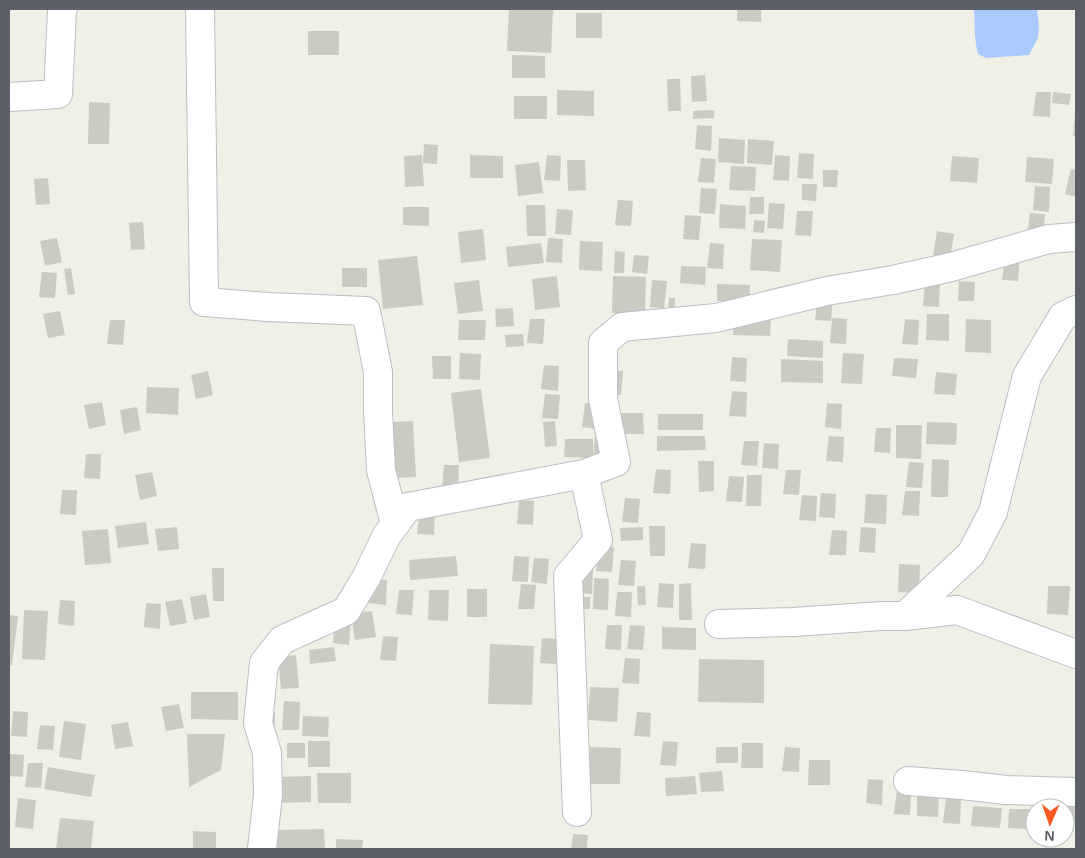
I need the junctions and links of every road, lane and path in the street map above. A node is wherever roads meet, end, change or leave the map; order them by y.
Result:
1 (63, 9) edge
2 (200, 9) edge
3 (9, 97) edge
4 (1076, 237) edge
5 (1076, 310) edge
6 (584, 474) junction
7 (395, 524) junction
8 (905, 616) junction
9 (718, 624) dead end
10 (1076, 654) edge
11 (908, 781) dead end
12 (1076, 792) edge
13 (577, 812) dead end
14 (262, 849) edge

1 - 3 street
2 - 7 street
4 - 6 street
5 - 8 street
6 - 7 street
6 - 13 street
7 - 14 street
8 - 9 street
8 - 10 street
11 - 12 street

